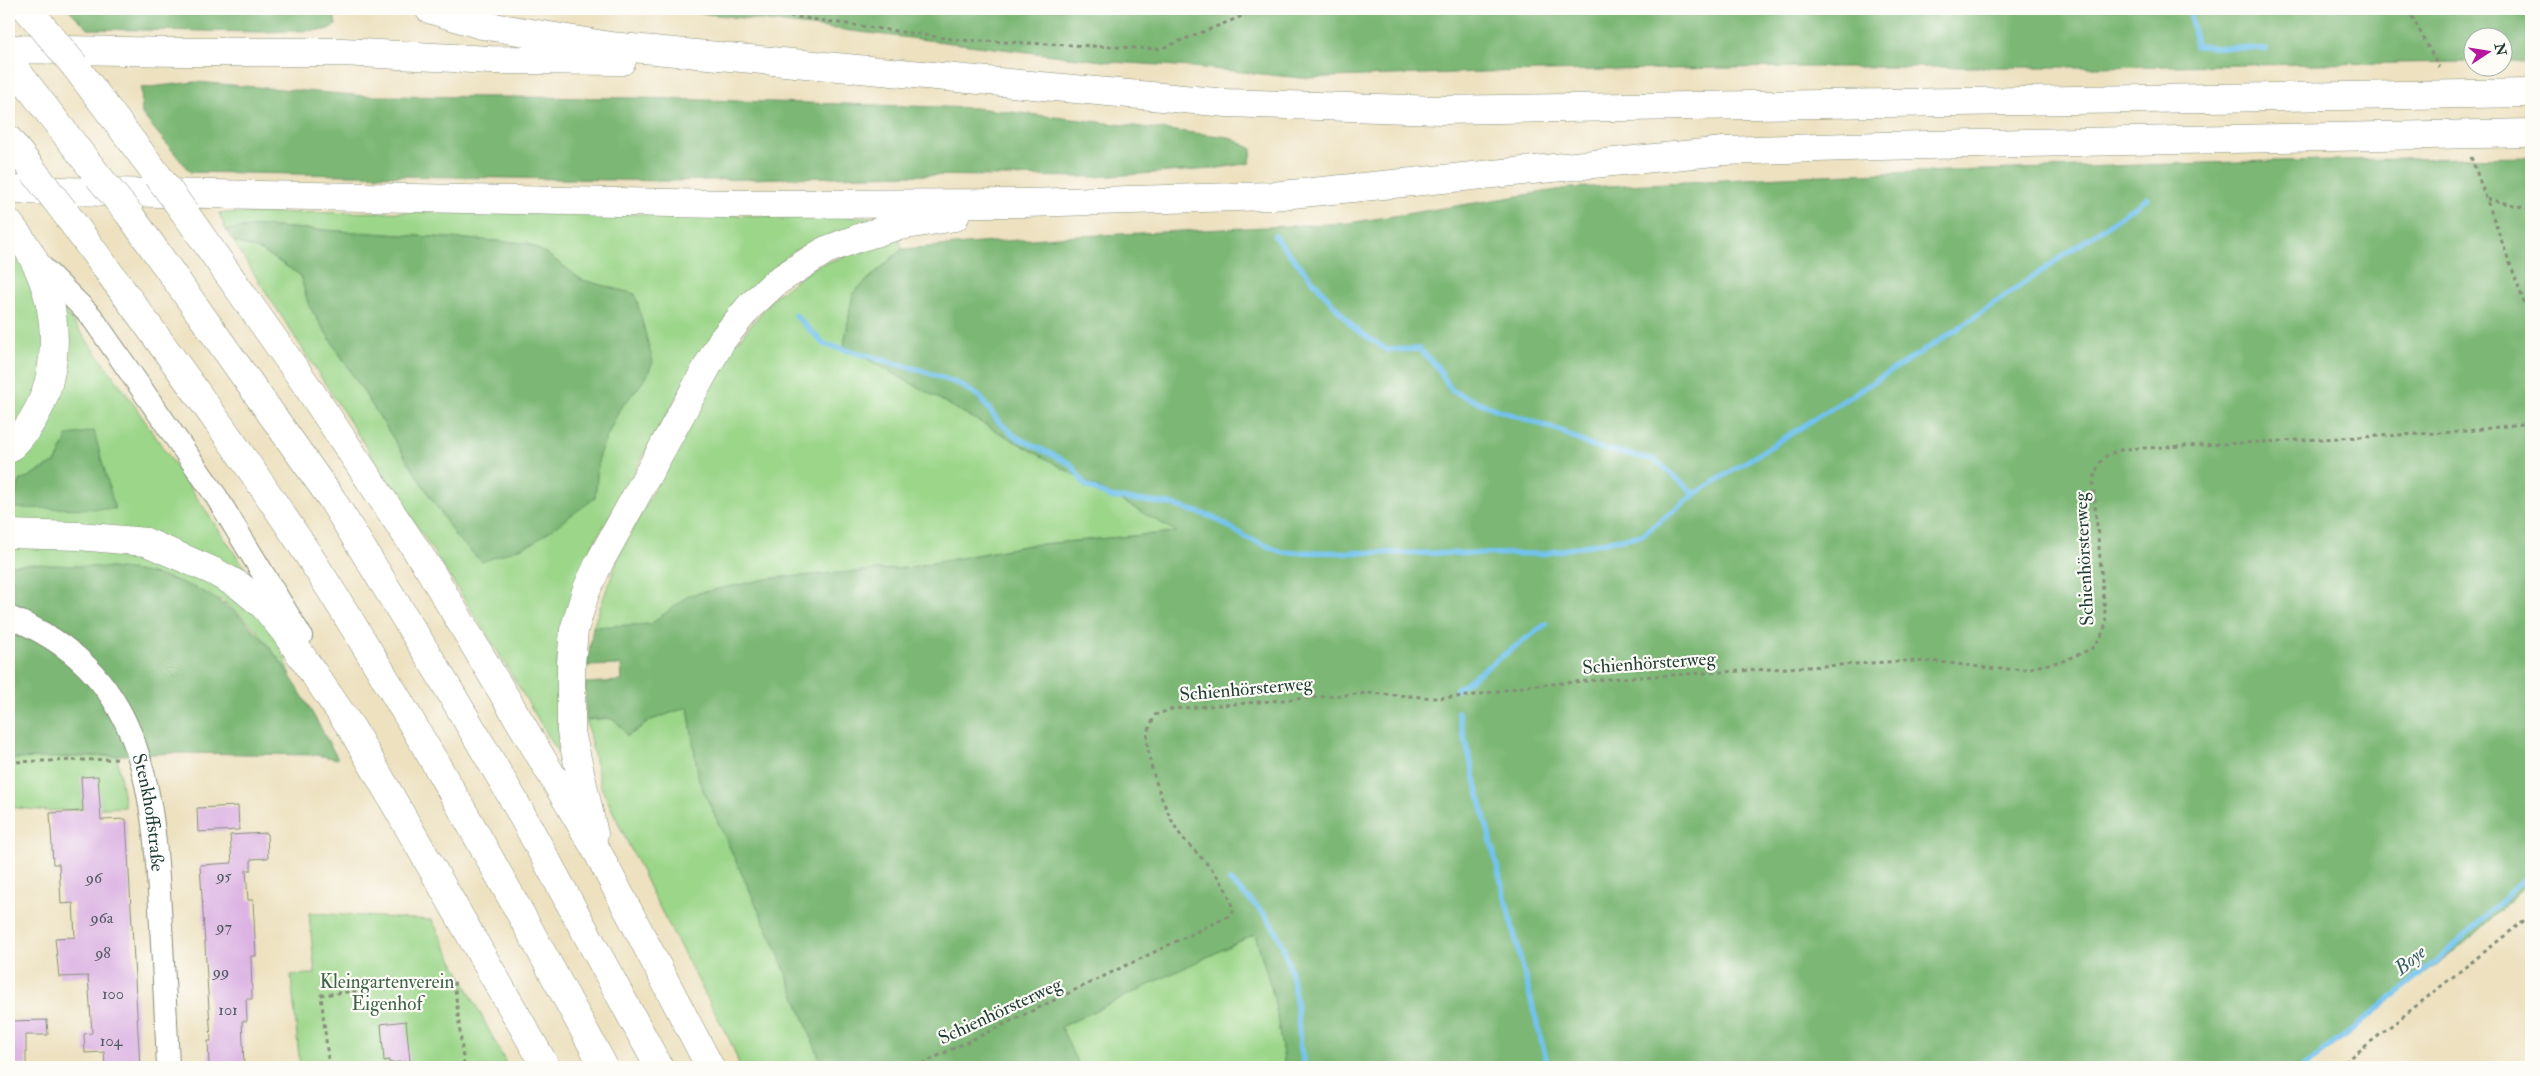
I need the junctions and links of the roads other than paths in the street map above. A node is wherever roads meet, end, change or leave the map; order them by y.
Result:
1 (429, 9) edge
2 (34, 17) edge
3 (10, 59) edge
4 (791, 62) junction
5 (2531, 93) edge
6 (2531, 133) edge
7 (9, 140) edge
8 (9, 190) edge
9 (1025, 203) junction
10 (9, 223) edge
11 (32, 256) junction
12 (9, 449) edge
13 (9, 534) edge
14 (9, 617) edge
15 (352, 729) junction
16 (598, 853) junction
17 (168, 1067) edge
18 (546, 1067) edge
19 (604, 1067) edge
20 (659, 1067) edge
21 (710, 1067) edge

1 - 4 highway
2 - 16 highway, bridge
3 - 4 highway
3 - 20 highway, bridge
4 - 5 highway
6 - 9 highway
7 - 19 highway, bridge
8 - 9 highway
9 - 16 highway
10 - 11 highway
11 - 12 highway
11 - 15 street
13 - 15 highway
14 - 17 street, Stenkhoffstraße
15 - 18 highway
16 - 21 highway

